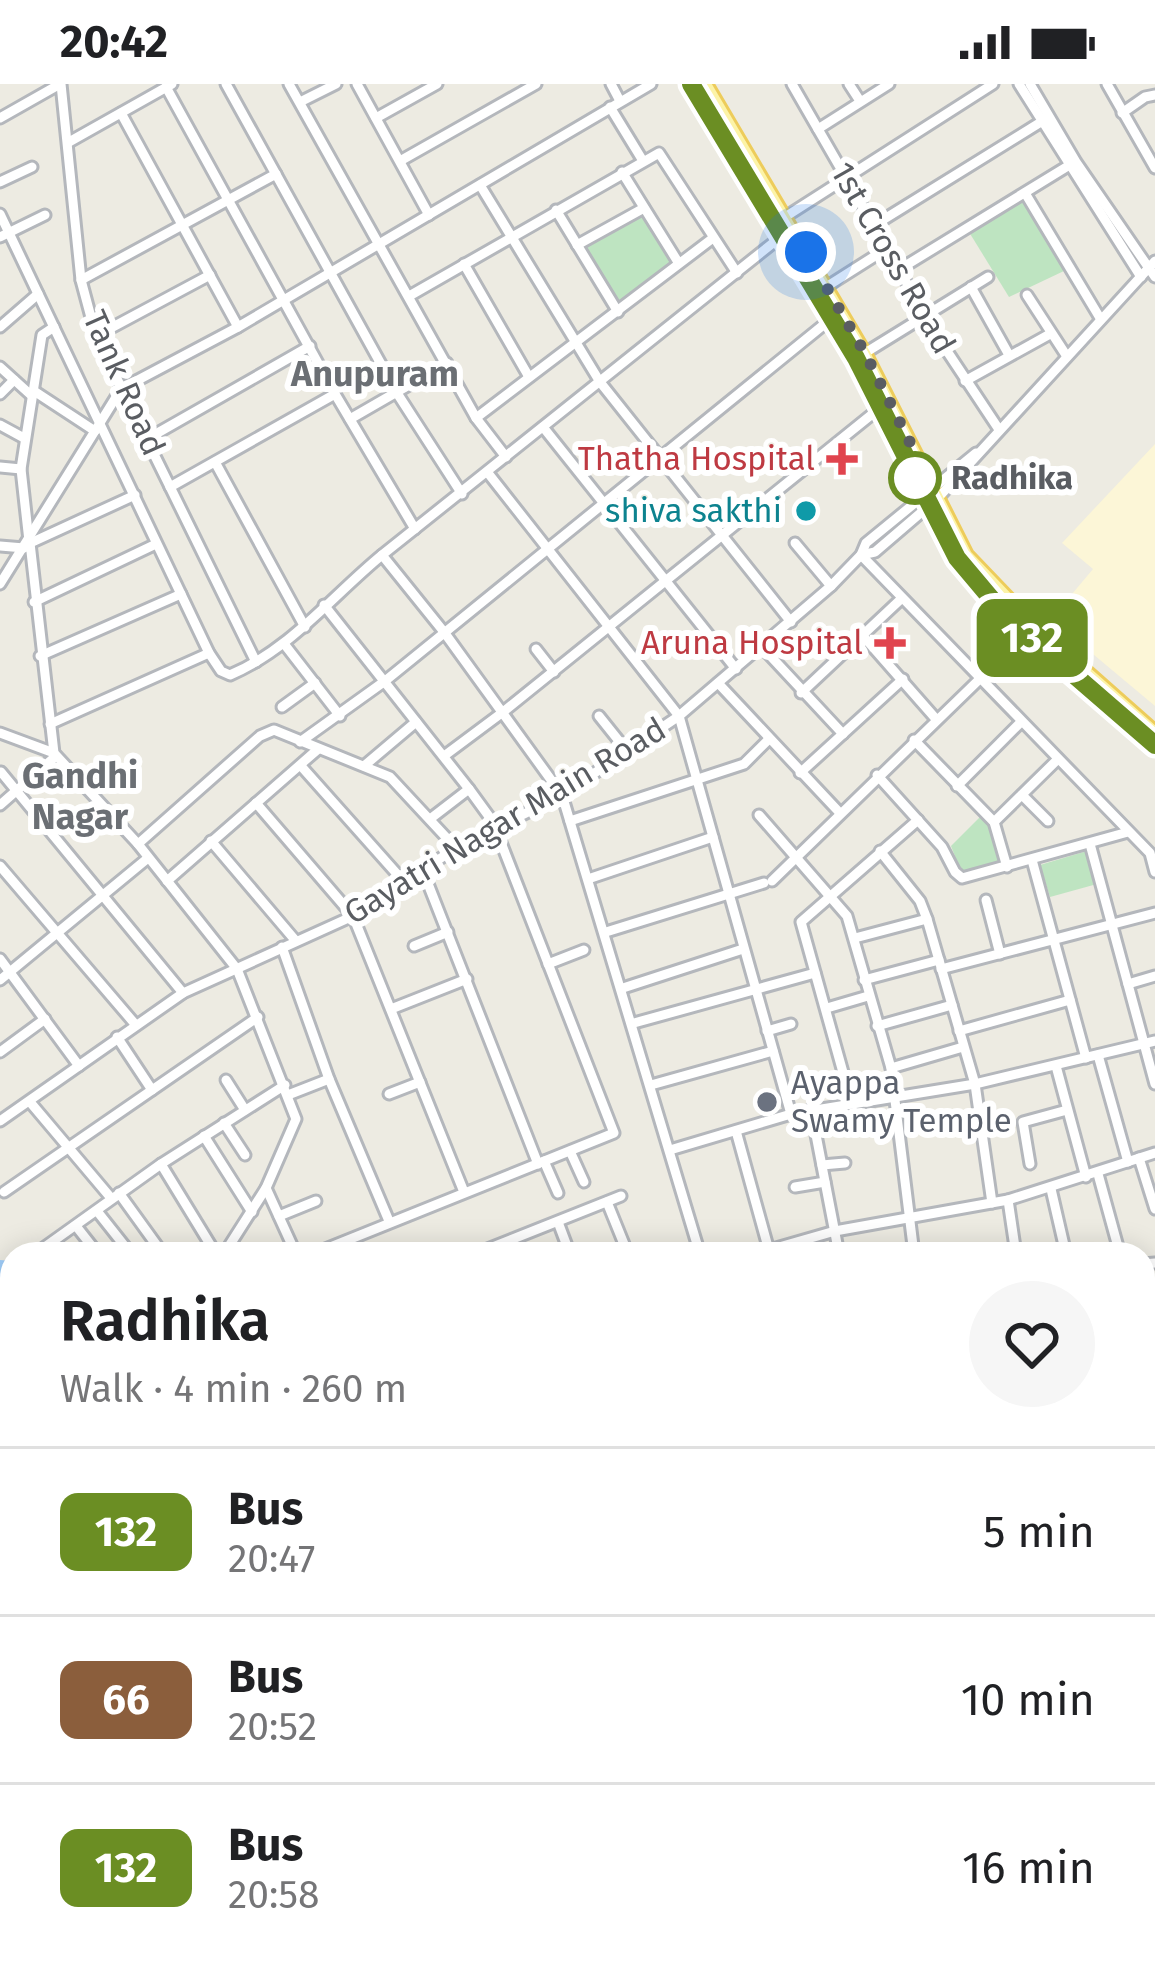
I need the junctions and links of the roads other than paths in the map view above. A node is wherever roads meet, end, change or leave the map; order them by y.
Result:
1 (61, 84) edge
2 (226, 84) edge
3 (290, 84) edge
4 (336, 84) edge
5 (357, 84) edge
6 (437, 84) edge
7 (536, 84) edge
8 (611, 84) edge
9 (651, 84) edge
10 (691, 84) edge
11 (706, 84) edge
12 (792, 84) edge
13 (849, 84) edge
14 (889, 84) edge
15 (993, 84) edge
16 (1019, 84) edge
17 (1030, 84) edge
18 (1107, 84) edge
19 (169, 86) edge
20 (423, 88) edge
21 (1155, 95) edge
22 (860, 101) junction
23 (300, 102) junction
24 (615, 104) junction
25 (121, 112) junction
26 (1123, 113) junction
27 (0, 118) edge
28 (376, 118) junction
29 (1041, 122) junction
30 (818, 128) junction
31 (69, 142) junction
32 (643, 160) junction
33 (400, 161) junction
34 (1068, 166) junction
35 (32, 167) dead end
36 (1155, 168) edge
37 (622, 172) junction
38 (276, 174) junction
39 (845, 177) junction
40 (0, 182) edge
41 (480, 185) junction
42 (1025, 193) junction
43 (228, 199) junction
44 (644, 208) junction
45 (556, 210) junction
46 (0, 214) edge
47 (44, 215) dead end
48 (429, 215) junction
49 (785, 217) junction
50 (182, 225) junction
51 (873, 226) junction
52 (4, 235) edge
53 (511, 236) junction
54 (783, 236) junction
55 (713, 238) junction
56 (381, 243) junction
57 (577, 245) junction
58 (886, 249) junction
59 (678, 262) junction
60 (464, 264) junction
61 (900, 269) junction
62 (1151, 272) edge
63 (330, 273) junction
64 (737, 273) junction
65 (210, 275) junction
66 (988, 277) dead end
67 (81, 280) junction
68 (826, 286) junction
69 (971, 287) junction
70 (38, 294) junction
71 (1027, 295) dead end
72 (411, 296) junction
73 (284, 300) junction
74 (618, 312) junction
75 (926, 314) junction
76 (832, 318) junction
77 (1100, 319) junction
78 (0, 327) edge
79 (54, 327) junction
80 (238, 327) junction
81 (1050, 334) junction
82 (96, 336) junction
83 (576, 344) junction
84 (310, 346) junction
85 (865, 353) junction
86 (1009, 355) junction
87 (1066, 355) junction
88 (447, 363) junction
89 (0, 367) edge
90 (529, 376) junction
91 (14, 380) junction
92 (965, 381) junction
93 (600, 382) junction
94 (121, 389) junction
95 (397, 392) junction
96 (0, 394) edge
97 (33, 394) junction
98 (335, 394) junction
99 (881, 407) junction
100 (476, 418) junction
101 (350, 419) junction
102 (0, 425) edge
103 (98, 426) junction
104 (543, 427) junction
105 (998, 428) junction
106 (24, 438) junction
107 (147, 439) junction
108 (506, 457) junction
109 (661, 458) junction
110 (215, 462) junction
111 (0, 467) edge
112 (21, 469) junction
113 (488, 473) junction
114 (170, 487) junction
115 (462, 494) junction
116 (135, 495) junction
117 (930, 496) junction
118 (602, 505) junction
119 (415, 529) junction
120 (722, 537) junction
121 (795, 543) dead end
122 (27, 544) junction
123 (156, 544) junction
124 (0, 546) edge
125 (548, 548) junction
126 (382, 555) junction
127 (860, 556) junction
128 (665, 580) junction
129 (0, 584) edge
130 (832, 586) junction
131 (181, 594) junction
132 (901, 599) junction
133 (34, 602) junction
134 (324, 605) junction
135 (791, 622) junction
136 (305, 627) junction
137 (610, 627) junction
138 (444, 632) junction
139 (1027, 633) junction
140 (864, 637) junction
141 (285, 645) junction
142 (762, 646) junction
143 (536, 649) dead end
144 (209, 653) junction
145 (40, 656) junction
146 (256, 662) junction
147 (736, 669) junction
148 (554, 672) junction
149 (903, 679) junction
150 (979, 680) junction
151 (385, 681) junction
152 (315, 683) junction
153 (718, 683) junction
154 (801, 693) junction
155 (282, 707) dead end
156 (503, 712) junction
157 (340, 716) junction
158 (599, 716) dead end
159 (680, 716) junction
160 (936, 719) junction
161 (416, 722) junction
162 (1021, 723) junction
163 (50, 724) junction
164 (1155, 732) edge
165 (0, 734) edge
166 (843, 734) junction
167 (769, 739) junction
168 (914, 740) junction
169 (300, 742) junction
170 (1155, 745) edge
171 (317, 750) junction
172 (627, 752) junction
173 (55, 754) junction
174 (444, 756) junction
175 (1058, 759) junction
176 (301, 766) junction
177 (364, 766) junction
178 (2, 770) edge
179 (800, 773) junction
180 (878, 775) junction
181 (698, 781) junction
182 (957, 786) junction
183 (469, 789) junction
184 (17, 790) junction
185 (562, 795) junction
186 (1022, 795) junction
187 (256, 803) junction
188 (0, 805) edge
189 (839, 812) junction
190 (759, 815) dead end
191 (430, 818) junction
192 (918, 820) junction
193 (570, 821) junction
194 (1048, 821) dead end
195 (994, 822) junction
196 (496, 829) junction
197 (1128, 832) junction
198 (713, 837) junction
199 (211, 841) junction
200 (138, 844) junction
201 (1090, 844) junction
202 (456, 848) junction
203 (880, 851) junction
204 (797, 855) junction
205 (148, 858) junction
206 (1032, 860) junction
207 (0, 866) edge
208 (1007, 867) junction
209 (423, 871) junction
210 (1155, 872) edge
211 (588, 879) junction
212 (167, 881) junction
213 (405, 883) junction
214 (729, 892) junction
215 (103, 894) junction
216 (831, 896) junction
217 (986, 901) dead end
218 (1155, 913) edge
219 (353, 916) junction
220 (927, 920) junction
221 (1113, 925) junction
222 (448, 932) junction
223 (606, 932) junction
224 (56, 933) junction
225 (855, 938) junction
226 (295, 940) junction
227 (1054, 940) junction
228 (282, 946) junction
229 (415, 946) dead end
230 (743, 949) junction
231 (584, 950) dead end
232 (1000, 954) junction
233 (0, 959) edge
234 (548, 964) junction
235 (940, 964) junction
236 (237, 969) junction
237 (10, 971) junction
238 (814, 973) junction
239 (1155, 976) edge
240 (466, 979) junction
241 (0, 980) edge
242 (864, 980) junction
243 (1128, 984) junction
244 (623, 988) junction
245 (754, 988) junction
246 (183, 993) junction
247 (868, 996) junction
248 (1070, 1000) junction
249 (952, 1005) junction
250 (827, 1008) junction
251 (391, 1009) junction
252 (45, 1018) junction
253 (258, 1018) junction
254 (634, 1023) junction
255 (135, 1024) junction
256 (791, 1024) dead end
257 (877, 1026) junction
258 (959, 1030) junction
259 (767, 1031) junction
260 (117, 1036) junction
261 (1155, 1041) edge
262 (1143, 1044) junction
263 (963, 1047) junction
264 (773, 1051) junction
265 (0, 1052) edge
266 (1092, 1056) junction
267 (79, 1066) junction
268 (1056, 1066) junction
269 (891, 1068) junction
270 (329, 1079) junction
271 (226, 1080) dead end
272 (420, 1082) junction
273 (975, 1084) junction
274 (1155, 1084) edge
275 (651, 1085) junction
276 (152, 1090) junction
277 (287, 1090) junction
278 (389, 1094) dead end
279 (896, 1096) junction
280 (851, 1101) junction
281 (30, 1102) junction
282 (811, 1109) junction
283 (245, 1110) junction
284 (1067, 1110) junction
285 (791, 1114) junction
286 (0, 1121) edge
287 (224, 1123) junction
288 (628, 1130) dead end
289 (736, 1132) junction
290 (614, 1133) junction
291 (204, 1136) junction
292 (67, 1146) junction
293 (570, 1150) junction
294 (670, 1150) junction
295 (1155, 1153) edge
296 (245, 1155) dead end
297 (1134, 1160) junction
298 (541, 1162) junction
299 (845, 1163) dead end
300 (161, 1164) junction
301 (1030, 1164) dead end
302 (822, 1165) junction
303 (1099, 1174) junction
304 (1086, 1178) junction
305 (825, 1181) junction
306 (584, 1182) dead end
307 (795, 1187) dead end
308 (266, 1188) junction
309 (1051, 1189) junction
310 (4, 1192) dead end
311 (464, 1192) junction
312 (557, 1193) dead end
313 (115, 1196) junction
314 (621, 1196) dead end
315 (1008, 1200) junction
316 (316, 1201) dead end
317 (607, 1202) junction
318 (992, 1203) junction
319 (1155, 1209) edge
320 (97, 1211) junction
321 (252, 1212) junction
322 (279, 1216) junction
323 (910, 1220) junction
324 (389, 1221) junction
325 (558, 1222) junction
326 (76, 1226) junction
327 (835, 1231) junction
328 (509, 1241) edge
329 (52, 1242) edge
330 (89, 1242) edge
331 (121, 1242) edge
332 (153, 1242) edge
333 (212, 1242) edge
334 (229, 1242) edge
335 (291, 1242) edge
336 (341, 1242) edge
337 (566, 1242) edge
338 (623, 1242) edge
339 (697, 1242) edge
340 (767, 1242) edge
341 (801, 1242) edge
342 (837, 1242) edge
343 (913, 1242) edge
344 (1014, 1242) edge
345 (1063, 1242) edge
346 (1117, 1242) edge

1 - 27 street
1 - 31 street, Tank Road
2 - 38 street
3 - 23 street
4 - 23 street
5 - 28 street
6 - 20 street
7 - 33 street
8 - 24 street
9 - 24 street
10 - 54 main road
11 - 49 main road
12 - 30 street, 1st Cross Road
13 - 22 street
14 - 22 street
15 - 39 street
16 - 29 street
17 - 62 street
18 - 26 street
19 - 25 street
19 - 43 street
20 - 28 street
21 - 26 street
22 - 30 street
23 - 56 street
24 - 32 street
24 - 41 street
25 - 31 street
25 - 50 street
26 - 36 street
28 - 33 street
29 - 34 street
29 - 51 street
30 - 39 street, 1st Cross Road
31 - 67 street, Tank Road
32 - 37 street
32 - 55 street
33 - 48 street
34 - 42 street
34 - 62 street
35 - 40 street
37 - 44 street
37 - 45 street
38 - 43 street
38 - 63 street
39 - 49 street
39 - 51 street, 1st Cross Road
41 - 48 street
41 - 53 street
42 - 61 street
42 - 77 street
43 - 50 street
43 - 73 street
44 - 57 street
44 - 59 street
45 - 53 street
45 - 57 street
46 - 52 street
47 - 52 street
48 - 56 street
49 - 68 main road
50 - 65 street
50 - 67 street
51 - 58 street, 1st Cross Road
52 - 70 street
53 - 60 street
53 - 83 street
54 - 64 street
54 - 76 main road
55 - 59 street
55 - 64 street
56 - 63 street
56 - 72 street
57 - 74 street
58 - 61 street, 1st Cross Road
58 - 68 street
59 - 74 street
60 - 72 street
60 - 90 street
61 - 75 street, 1st Cross Road
62 - 77 street, Gayatri Nagar Main Road
63 - 73 street
63 - 95 street
64 - 93 street
65 - 80 street
65 - 82 street
66 - 69 street
67 - 82 street, Tank Road
68 - 85 main road
69 - 75 street
69 - 86 street
70 - 78 street
70 - 79 street
71 - 81 street
72 - 88 street
73 - 80 street
73 - 84 street
74 - 83 street
75 - 85 street
75 - 92 street, 1st Cross Road
76 - 99 main road
76 - 109 street
77 - 87 street, Gayatri Nagar Main Road
79 - 97 street
79 - 103 street
80 - 94 street
81 - 86 street
81 - 87 street
82 - 94 street, Tank Road
83 - 90 street
83 - 93 street
84 - 98 street
84 - 107 street
85 - 117 main road
86 - 92 street
87 - 105 street, Gayatri Nagar Main Road
88 - 95 street
88 - 100 street
89 - 91 street
90 - 100 street
91 - 96 street
91 - 97 street
92 - 105 street, 1st Cross Road
93 - 104 street
93 - 109 street
94 - 103 street
94 - 107 street, Tank Road
95 - 101 street
95 - 115 street
97 - 103 street
97 - 106 street
98 - 101 street
98 - 110 street
99 - 117 main road
99 - 120 street
100 - 108 street
101 - 119 street
102 - 106 street
103 - 116 street
103 - 122 street
104 - 108 street
104 - 118 street
105 - 117 street, Gayatri Nagar Main Road
106 - 112 street
107 - 114 street, Tank Road
108 - 113 street
109 - 118 street
109 - 120 street
110 - 114 street
110 - 136 street
111 - 112 street
112 - 122 street
113 - 115 street
113 - 125 street
114 - 146 street, Tank Road
115 - 119 street
116 - 122 street
116 - 123 street
117 - 127 street, Gayatri Nagar Main Road
117 - 139 main road
117 - 164 main road
118 - 125 street
118 - 128 street
119 - 126 street
120 - 128 street
120 - 135 street
121 - 130 street
122 - 124 street
122 - 129 street
122 - 133 street
123 - 131 street
123 - 133 street
125 - 137 street
125 - 138 street
126 - 134 street
126 - 138 street
127 - 130 street, Gayatri Nagar Main Road
127 - 132 street
128 - 137 street
128 - 147 street
130 - 135 street, Gayatri Nagar Main Road
131 - 144 street
131 - 145 street
132 - 140 street
132 - 150 street
133 - 145 street
134 - 136 street
134 - 151 street
135 - 142 street, Gayatri Nagar Main Road
136 - 141 street
137 - 148 street
137 - 159 street
138 - 151 street
138 - 156 street
139 - 150 street
139 - 170 main road
140 - 149 street
140 - 154 street
141 - 146 street
141 - 152 street
142 - 147 street, Gayatri Nagar Main Road
142 - 154 street
143 - 148 street
144 - 146 street
144 - 163 street
145 - 163 street
147 - 153 street, Gayatri Nagar Main Road
148 - 156 street
149 - 160 street
149 - 166 street
150 - 160 street
150 - 162 street
151 - 157 street
151 - 161 street
152 - 155 street
152 - 157 street
153 - 159 street, Gayatri Nagar Main Road
153 - 167 street
154 - 166 street
156 - 174 street
156 - 185 street
157 - 169 street
158 - 172 street
159 - 172 street, Gayatri Nagar Main Road
159 - 181 street
160 - 168 street
161 - 174 street
161 - 177 street
162 - 175 street
162 - 182 street
163 - 173 street
165 - 173 street
166 - 179 street
167 - 179 street
167 - 181 street
168 - 180 street
168 - 182 street
169 - 171 street
169 - 200 street
171 - 176 street
171 - 177 street
172 - 185 street, Gayatri Nagar Main Road
173 - 184 street
173 - 200 street
174 - 183 street
175 - 186 street
175 - 197 street
176 - 187 street
176 - 213 street
177 - 191 street
178 - 184 street
179 - 189 street
180 - 189 street
180 - 192 street
181 - 193 street
181 - 198 street
182 - 195 street
183 - 191 street
183 - 196 street
184 - 188 street
184 - 215 street
185 - 193 street
185 - 196 street, Gayatri Nagar Main Road
186 - 194 street
186 - 195 street
187 - 199 street
187 - 219 street
189 - 204 street
190 - 204 street
191 - 202 street
192 - 203 street
192 - 208 street
193 - 211 street
195 - 208 street
196 - 202 street, Gayatri Nagar Main Road
196 - 234 street
197 - 201 street
197 - 210 street
198 - 211 street
198 - 214 street
199 - 212 street
199 - 226 street
200 - 205 street
201 - 206 street
201 - 221 street
202 - 209 street, Gayatri Nagar Main Road
203 - 216 street
203 - 220 street
204 - 214 street
204 - 216 street
205 - 212 street
205 - 215 street
206 - 208 street
206 - 227 street
207 - 224 street
209 - 213 street, Gayatri Nagar Main Road
209 - 222 street
211 - 223 street
212 - 236 street
213 - 219 street, Gayatri Nagar Main Road
214 - 223 street
214 - 230 street
215 - 224 street
215 - 246 street
216 - 225 street
216 - 238 street
217 - 232 street
218 - 221 street
219 - 226 street, Gayatri Nagar Main Road
219 - 251 street
220 - 225 street
220 - 235 street
221 - 227 street
221 - 243 street
222 - 229 street
222 - 240 street
223 - 244 street
224 - 237 street
224 - 255 street
225 - 242 street
226 - 228 street, Gayatri Nagar Main Road
227 - 232 street
227 - 248 street
228 - 236 street, Gayatri Nagar Main Road
228 - 270 street
230 - 244 street
230 - 245 street
231 - 234 street
232 - 235 street
233 - 237 street
234 - 290 street
235 - 242 street
235 - 249 street
236 - 246 street, Gayatri Nagar Main Road
236 - 253 street
237 - 241 street
237 - 252 street
238 - 245 street
238 - 250 street
239 - 243 street
240 - 251 street
240 - 298 street
242 - 247 street
243 - 262 street
244 - 254 street
245 - 254 street
245 - 259 street
246 - 255 street, Gayatri Nagar Main Road
247 - 250 street
247 - 257 street
248 - 258 street
248 - 266 street
249 - 257 street
249 - 258 street
250 - 280 street
251 - 272 street
252 - 265 street
252 - 267 street
253 - 276 street
253 - 277 street
254 - 275 street
255 - 260 street, Gayatri Nagar Main Road
256 - 259 street
257 - 269 street
258 - 263 street
259 - 264 street
260 - 267 street, Gayatri Nagar Main Road
260 - 276 street
261 - 262 street
262 - 266 street
262 - 274 street
263 - 269 street
263 - 273 street
264 - 275 street
264 - 285 street
266 - 268 street
266 - 297 street
267 - 281 street, Gayatri Nagar Main Road
268 - 273 street
268 - 284 street
269 - 279 street
270 - 277 street
270 - 324 street
271 - 283 street
272 - 278 street
272 - 311 street
273 - 279 street
273 - 318 street
275 - 294 street
276 - 292 street
277 - 283 street
277 - 308 street
279 - 280 street
279 - 323 street
280 - 282 street
281 - 286 street, Gayatri Nagar Main Road
281 - 292 street
282 - 285 street
282 - 302 street
283 - 287 street
284 - 301 street
284 - 304 street
285 - 289 street
287 - 291 street
287 - 296 street
288 - 290 street
289 - 294 street
289 - 340 street
290 - 293 street
291 - 300 street
291 - 321 street
292 - 310 street
292 - 313 street
293 - 298 street
293 - 306 street
294 - 339 street
295 - 297 street
297 - 303 street
297 - 319 street
298 - 311 street
298 - 312 street
299 - 302 street
300 - 313 street
300 - 333 street
302 - 305 street
303 - 304 street
303 - 346 street
304 - 309 street
305 - 307 street
305 - 327 street
308 - 321 street
308 - 322 street
309 - 315 street
309 - 345 street
311 - 324 street
313 - 320 street
313 - 332 street
314 - 317 street
315 - 318 street
315 - 344 street
316 - 322 street
317 - 325 street
317 - 338 street
318 - 323 street
320 - 326 street
320 - 331 street
321 - 334 street
322 - 335 street
323 - 327 street
323 - 343 street
324 - 336 street
325 - 328 street
325 - 337 street
326 - 329 street
326 - 330 street
327 - 341 street
327 - 342 street

